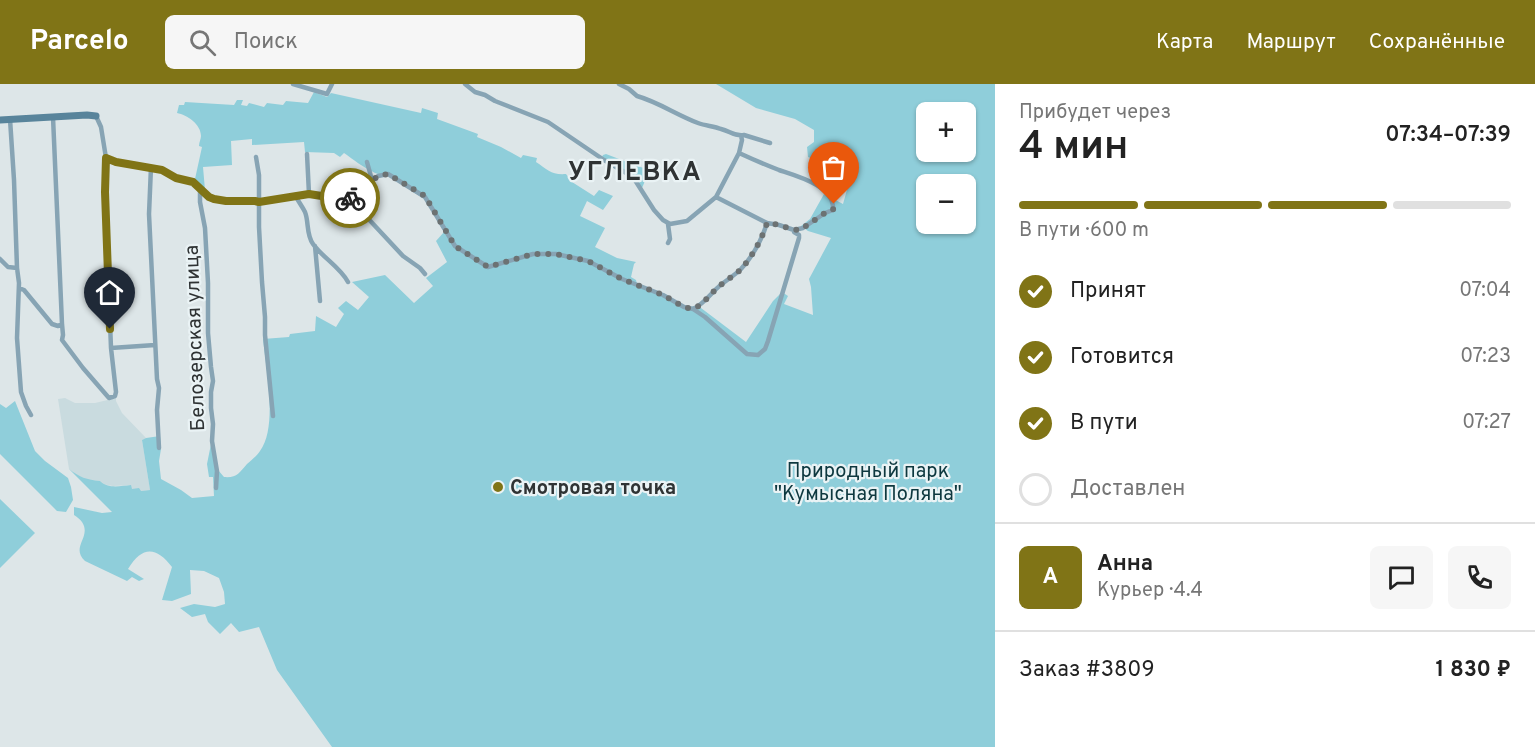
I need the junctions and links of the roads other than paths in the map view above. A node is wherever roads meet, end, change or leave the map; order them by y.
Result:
1 (293, 84) edge
2 (332, 84) edge
3 (466, 84) edge
4 (619, 84) edge
5 (96, 116) joint
6 (53, 117) junction
7 (10, 119) junction
8 (0, 120) edge
9 (741, 136) junction
10 (770, 143) dead end
11 (739, 153) junction
12 (307, 154) dead end
13 (256, 157) dead end
14 (106, 158) junction
15 (366, 162) dead end
16 (151, 167) junction
17 (372, 180) junction
18 (200, 188) junction
19 (309, 194) junction
20 (296, 195) junction
21 (716, 198) junction
22 (347, 200) junction
23 (259, 202) junction
24 (767, 223) junction
25 (668, 224) junction
26 (794, 230) junction
27 (668, 243) dead end
28 (315, 246) junction
29 (0, 259) edge
30 (17, 268) junction
31 (425, 274) dead end
32 (348, 282) dead end
33 (19, 288) junction
34 (320, 301) dead end
35 (693, 309) junction
36 (62, 324) junction
37 (155, 345) junction
38 (111, 348) junction
39 (31, 414) dead end
40 (273, 416) dead end
41 (159, 448) dead end
42 (216, 488) dead end

1 - 2 street
3 - 25 street
4 - 9 street
5 - 6 street
5 - 14 street
6 - 7 street
6 - 36 street
7 - 8 street
7 - 30 street
9 - 10 street
9 - 11 street
11 - 21 street
11 - 26 street
12 - 19 street
13 - 23 street
14 - 16 street
14 - 38 street
15 - 17 street
16 - 18 street
16 - 37 street
17 - 22 street
17 - 35 street
18 - 23 street
18 - 42 street, Белозерская улица
19 - 20 street
19 - 22 street
20 - 23 street
20 - 28 street
21 - 24 street
21 - 25 street
22 - 31 street
23 - 40 street
24 - 26 street
24 - 35 street
25 - 27 street
26 - 35 street
28 - 32 street
28 - 34 street
29 - 30 street
30 - 33 street
33 - 36 street
33 - 39 street
36 - 38 street
37 - 38 street
37 - 41 street

